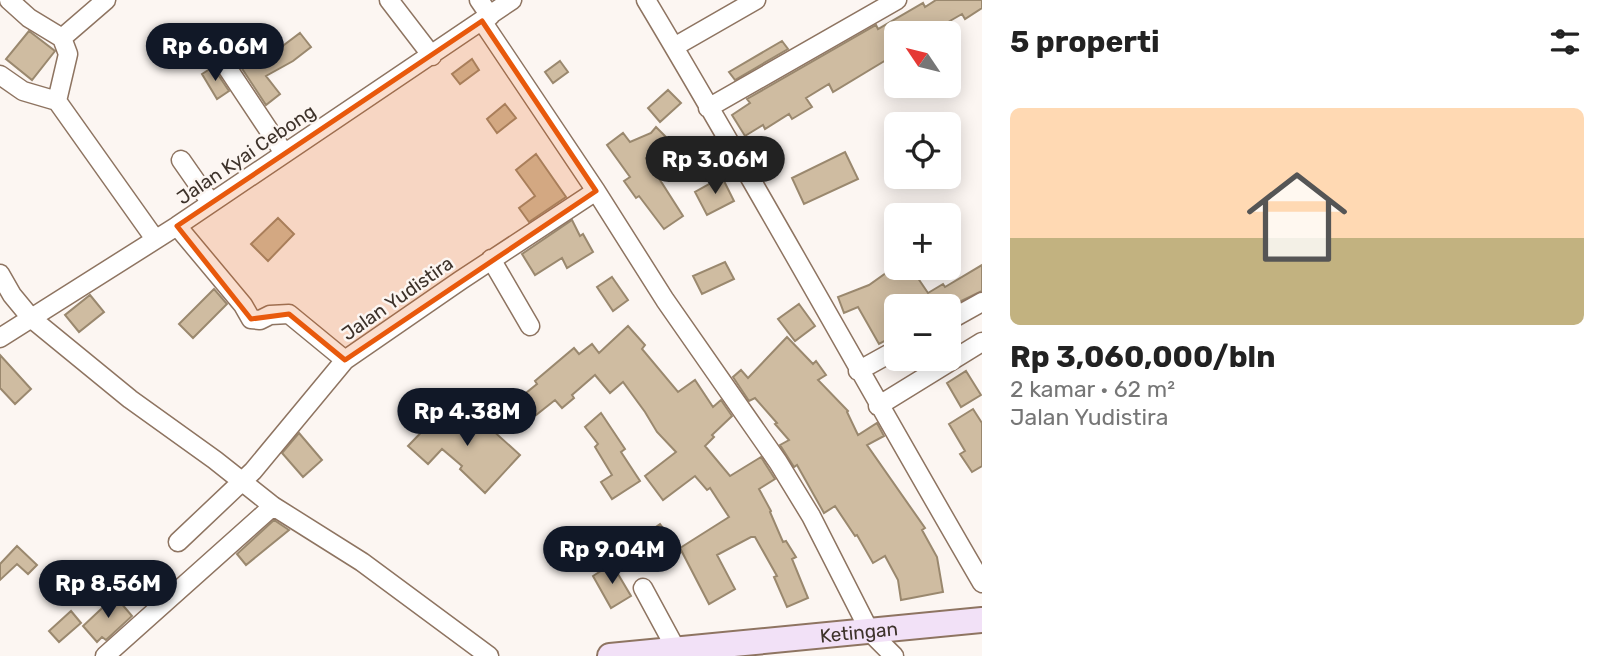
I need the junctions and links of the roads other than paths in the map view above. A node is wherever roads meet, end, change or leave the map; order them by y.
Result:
1 (9, 0) edge
2 (106, 0) edge
3 (389, 0) edge
4 (478, 0) edge
5 (512, 0) edge
6 (646, 0) edge
7 (756, 0) edge
8 (897, 0) edge
9 (878, 5) edge
10 (486, 19) junction
11 (62, 38) junction
12 (674, 47) junction
13 (218, 54) dead end
14 (432, 56) junction
15 (0, 75) edge
16 (57, 101) junction
17 (708, 108) junction
18 (284, 153) junction
19 (181, 160) dead end
20 (596, 191) junction
21 (211, 203) junction
22 (177, 226) junction
23 (155, 239) junction
24 (491, 259) junction
25 (0, 274) edge
26 (982, 302) edge
27 (961, 314) edge
28 (31, 318) junction
29 (530, 326) dead end
30 (0, 338) edge
31 (982, 342) edge
32 (884, 357) edge
33 (345, 360) junction
34 (858, 371) junction
35 (878, 406) junction
36 (243, 481) junction
37 (273, 506) junction
38 (178, 542) dead end
39 (982, 583) edge
40 (643, 589) dead end
41 (982, 620) edge
42 (870, 632) junction
43 (681, 651) edge
44 (641, 654) edge
45 (105, 656) edge
46 (489, 656) edge
47 (610, 656) edge
48 (894, 656) edge

1 - 11 street
2 - 11 street
3 - 14 street
4 - 10 street
5 - 10 street, Jalan Kyai Cebong
6 - 12 street
7 - 12 street
8 - 9 street
9 - 17 street
10 - 14 street, Jalan Kyai Cebong
10 - 20 street
11 - 16 street
12 - 17 street
13 - 18 street
14 - 18 street, Jalan Kyai Cebong
15 - 16 street
16 - 23 street
17 - 34 street
18 - 21 street, Jalan Kyai Cebong
19 - 21 street
20 - 24 street, Jalan Yudistira
20 - 42 street
21 - 22 street, Jalan Kyai Cebong
22 - 23 street, Jalan Kyai Cebong
22 - 33 street, Jalan Yudistira
23 - 28 street, Jalan Kyai Cebong
24 - 29 street
24 - 33 street, Jalan Yudistira
25 - 28 street
26 - 27 street
28 - 30 street, Jalan Kyai Cebong
28 - 36 street
31 - 35 street
32 - 34 street
33 - 36 street
34 - 35 street
35 - 39 street
36 - 37 street
36 - 38 street
37 - 45 street
37 - 46 street
40 - 43 street
41 - 42 street, Ketingan
42 - 43 street, Ketingan
42 - 48 street
43 - 44 street, Ketingan
44 - 47 street, Ketingan

